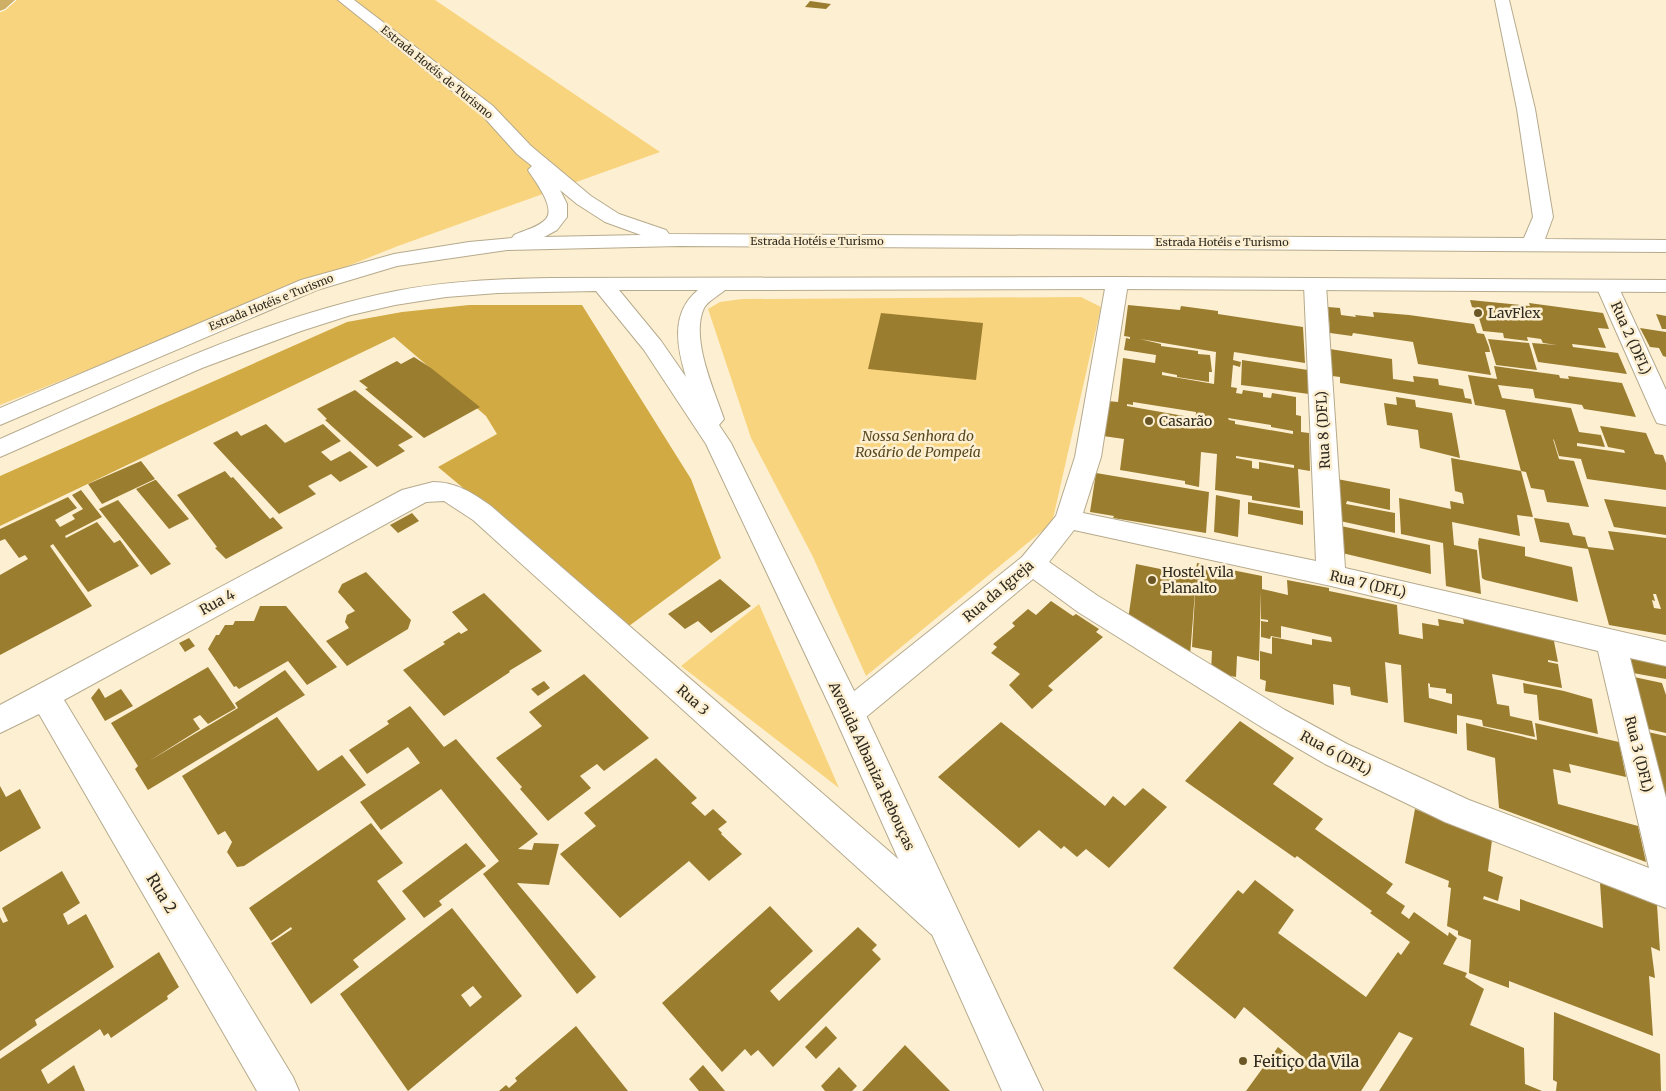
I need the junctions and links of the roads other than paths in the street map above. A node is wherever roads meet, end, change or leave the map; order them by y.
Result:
1 (8, 0) edge
2 (345, 0) edge
3 (1502, 0) edge
4 (0, 6) edge
5 (524, 150) junction
6 (1543, 217) junction
7 (679, 240) junction
8 (926, 242) junction
9 (507, 244) junction
10 (1532, 245) junction
11 (1594, 246) junction
12 (1666, 246) edge
13 (378, 264) junction
14 (910, 283) junction
15 (1117, 283) junction
16 (602, 284) junction
17 (718, 285) junction
18 (1316, 285) junction
19 (1608, 286) junction
20 (1666, 286) edge
21 (397, 298) junction
22 (0, 417) edge
23 (1666, 417) edge
24 (718, 442) junction
25 (0, 449) edge
26 (437, 490) joint
27 (1068, 519) junction
28 (1032, 564) junction
29 (1330, 575) junction
30 (1611, 642) junction
31 (1666, 654) edge
32 (45, 696) junction
33 (849, 714) junction
34 (0, 720) edge
35 (1666, 866) edge
36 (1666, 891) edge
37 (944, 922) junction
38 (279, 1091) edge
39 (1023, 1091) edge

1 - 4 highway
2 - 5 street, Estrada Hotéis de Turismo
3 - 6 street
5 - 7 street, Estrada Hotéis de Turismo
5 - 9 street, Estrada Hotéis de Turismo
6 - 10 street
6 - 11 street
7 - 8 street, Estrada Hotéis e Turismo
7 - 9 street, Estrada Hotéis e Turismo
8 - 10 street, Estrada Hotéis e Turismo
8 - 14 street
9 - 13 street, Estrada Hotéis e Turismo
10 - 11 street, Estrada Hotéis e Turismo
11 - 12 street, Estrada Hotéis e Turismo
13 - 21 street
13 - 22 street, Estrada Hotéis e Turismo
14 - 15 street
14 - 17 street
15 - 18 street
15 - 27 street, Rua da Igreja
16 - 17 street
16 - 21 street
16 - 24 street, Avenida Albaniza Rebouças
17 - 24 street, Avenida Albaniza Rebouças
18 - 19 street
18 - 29 street, Rua 8 (DFL)
19 - 20 street
19 - 23 street, Rua 2 (DFL)
21 - 25 street
24 - 33 street, Avenida Albaniza Rebouças
26 - 32 street, Rua 4
26 - 37 street, Rua 3
27 - 28 street, Rua da Igreja
27 - 29 street, Rua 7 (DFL)
28 - 33 street, Rua da Igreja
28 - 36 street, Rua 6 (DFL)
29 - 30 street, Rua 7 (DFL)
30 - 31 street, Rua 7 (DFL)
30 - 35 street, Rua 3 (DFL)
32 - 34 street, Rua 4
32 - 38 street, Rua 2
33 - 37 street, Avenida Albaniza Rebouças
37 - 39 street, Avenida Albaniza Rebouças

